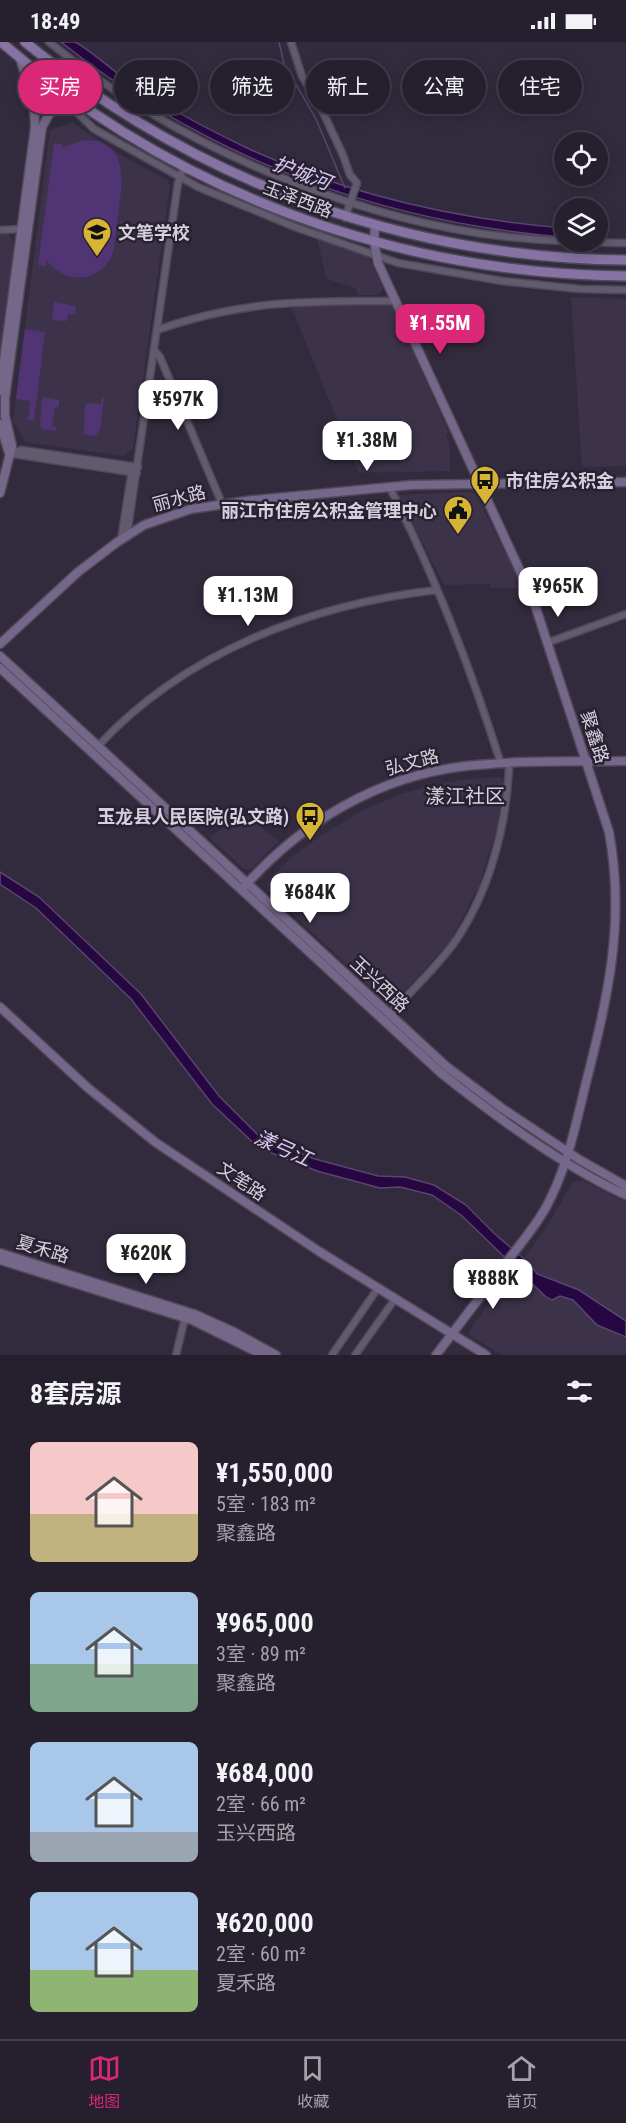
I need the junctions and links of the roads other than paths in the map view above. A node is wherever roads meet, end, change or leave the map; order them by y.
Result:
1 (1, 42) edge
2 (26, 42) edge
3 (49, 42) edge
4 (291, 42) edge
5 (20, 58) junction
6 (22, 60) edge
7 (49, 114) edge
8 (81, 114) edge
9 (91, 114) edge
10 (184, 167) junction
11 (180, 177) junction
12 (351, 201) junction
13 (345, 218) junction
14 (377, 227) junction
15 (22, 229) junction
16 (0, 230) edge
17 (554, 240) edge
18 (376, 243) junction
19 (608, 243) edge
20 (626, 243) edge
21 (378, 256) junction
22 (626, 260) edge
23 (626, 276) edge
24 (626, 290) edge
25 (395, 301) junction
26 (157, 330) junction
27 (154, 350) junction
28 (0, 391) edge
29 (0, 423) edge
30 (9, 453) junction
31 (135, 469) junction
32 (626, 477) edge
33 (482, 481) junction
34 (626, 482) edge
35 (390, 488) junction
36 (0, 493) edge
37 (220, 499) junction
38 (125, 534) junction
39 (437, 590) junction
40 (626, 614) edge
41 (0, 637) edge
42 (552, 640) junction
43 (0, 644) edge
44 (0, 656) edge
45 (0, 668) edge
46 (98, 746) junction
47 (626, 761) edge
48 (590, 765) junction
49 (505, 766) junction
50 (626, 766) edge
51 (246, 888) junction
52 (0, 1006) edge
53 (389, 1015) junction
54 (568, 1158) junction
55 (626, 1186) edge
56 (626, 1195) edge
57 (0, 1253) edge
58 (0, 1260) edge
59 (378, 1288) junction
60 (395, 1299) junction
61 (185, 1318) junction
62 (454, 1335) junction
63 (247, 1351) edge
64 (176, 1355) edge
65 (263, 1355) edge
66 (276, 1355) edge
67 (332, 1355) edge
68 (355, 1355) edge
69 (436, 1355) edge
70 (443, 1355) edge
71 (486, 1355) edge

1 - 5 main road, 玉泽西路
2 - 13 main road, 玉泽西路
3 - 12 street
4 - 12 street
5 - 6 main road, 玉泽西路
5 - 15 street
7 - 30 street
8 - 11 street
9 - 10 main road, 玉泽西路
10 - 11 street
10 - 18 main road, 玉泽西路
11 - 21 street
11 - 26 street
12 - 13 street
12 - 17 street
13 - 14 main road, 玉泽西路
14 - 18 street, 聚鑫路
14 - 22 main road, 玉泽西路
15 - 16 street
15 - 28 street
18 - 21 street, 聚鑫路
18 - 23 main road, 玉泽西路
19 - 20 street
21 - 24 street
21 - 25 street, 聚鑫路
21 - 33 street, 聚鑫路
25 - 26 street
25 - 33 street, 聚鑫路
26 - 27 street
27 - 31 street
27 - 37 street
29 - 30 street
30 - 31 street
30 - 36 street
31 - 38 street
32 - 33 street, 丽水路
33 - 34 street, 丽水路
33 - 35 street, 丽水路
33 - 37 street, 丽水路
33 - 42 street, 聚鑫路
33 - 48 street, 聚鑫路
35 - 38 street, 丽水路
35 - 39 street
37 - 38 street, 丽水路
38 - 41 street, 丽水路
38 - 43 street, 丽水路
39 - 46 street
39 - 49 street
40 - 42 street
42 - 48 street, 聚鑫路
44 - 46 street, 玉兴西路
45 - 51 street, 玉兴西路
46 - 51 street, 玉兴西路
47 - 48 street, 弘文路
48 - 49 street, 弘文路
48 - 50 street, 弘文路
48 - 54 street, 聚鑫路
49 - 51 street, 弘文路
49 - 53 street
51 - 53 street, 玉兴西路
51 - 54 street, 玉兴西路
52 - 59 street, 文笔路
53 - 54 street, 玉兴西路
54 - 55 street, 玉兴西路
54 - 56 street, 玉兴西路
54 - 62 street, 聚鑫路
57 - 66 street, 夏禾路
58 - 61 street, 夏禾路
59 - 60 street, 文笔路
59 - 67 street
60 - 62 street, 文笔路
60 - 68 street
61 - 63 street, 夏禾路
61 - 64 street
62 - 69 street, 聚鑫路
62 - 70 street, 聚鑫路
62 - 71 street, 文笔路
63 - 65 street, 夏禾路

